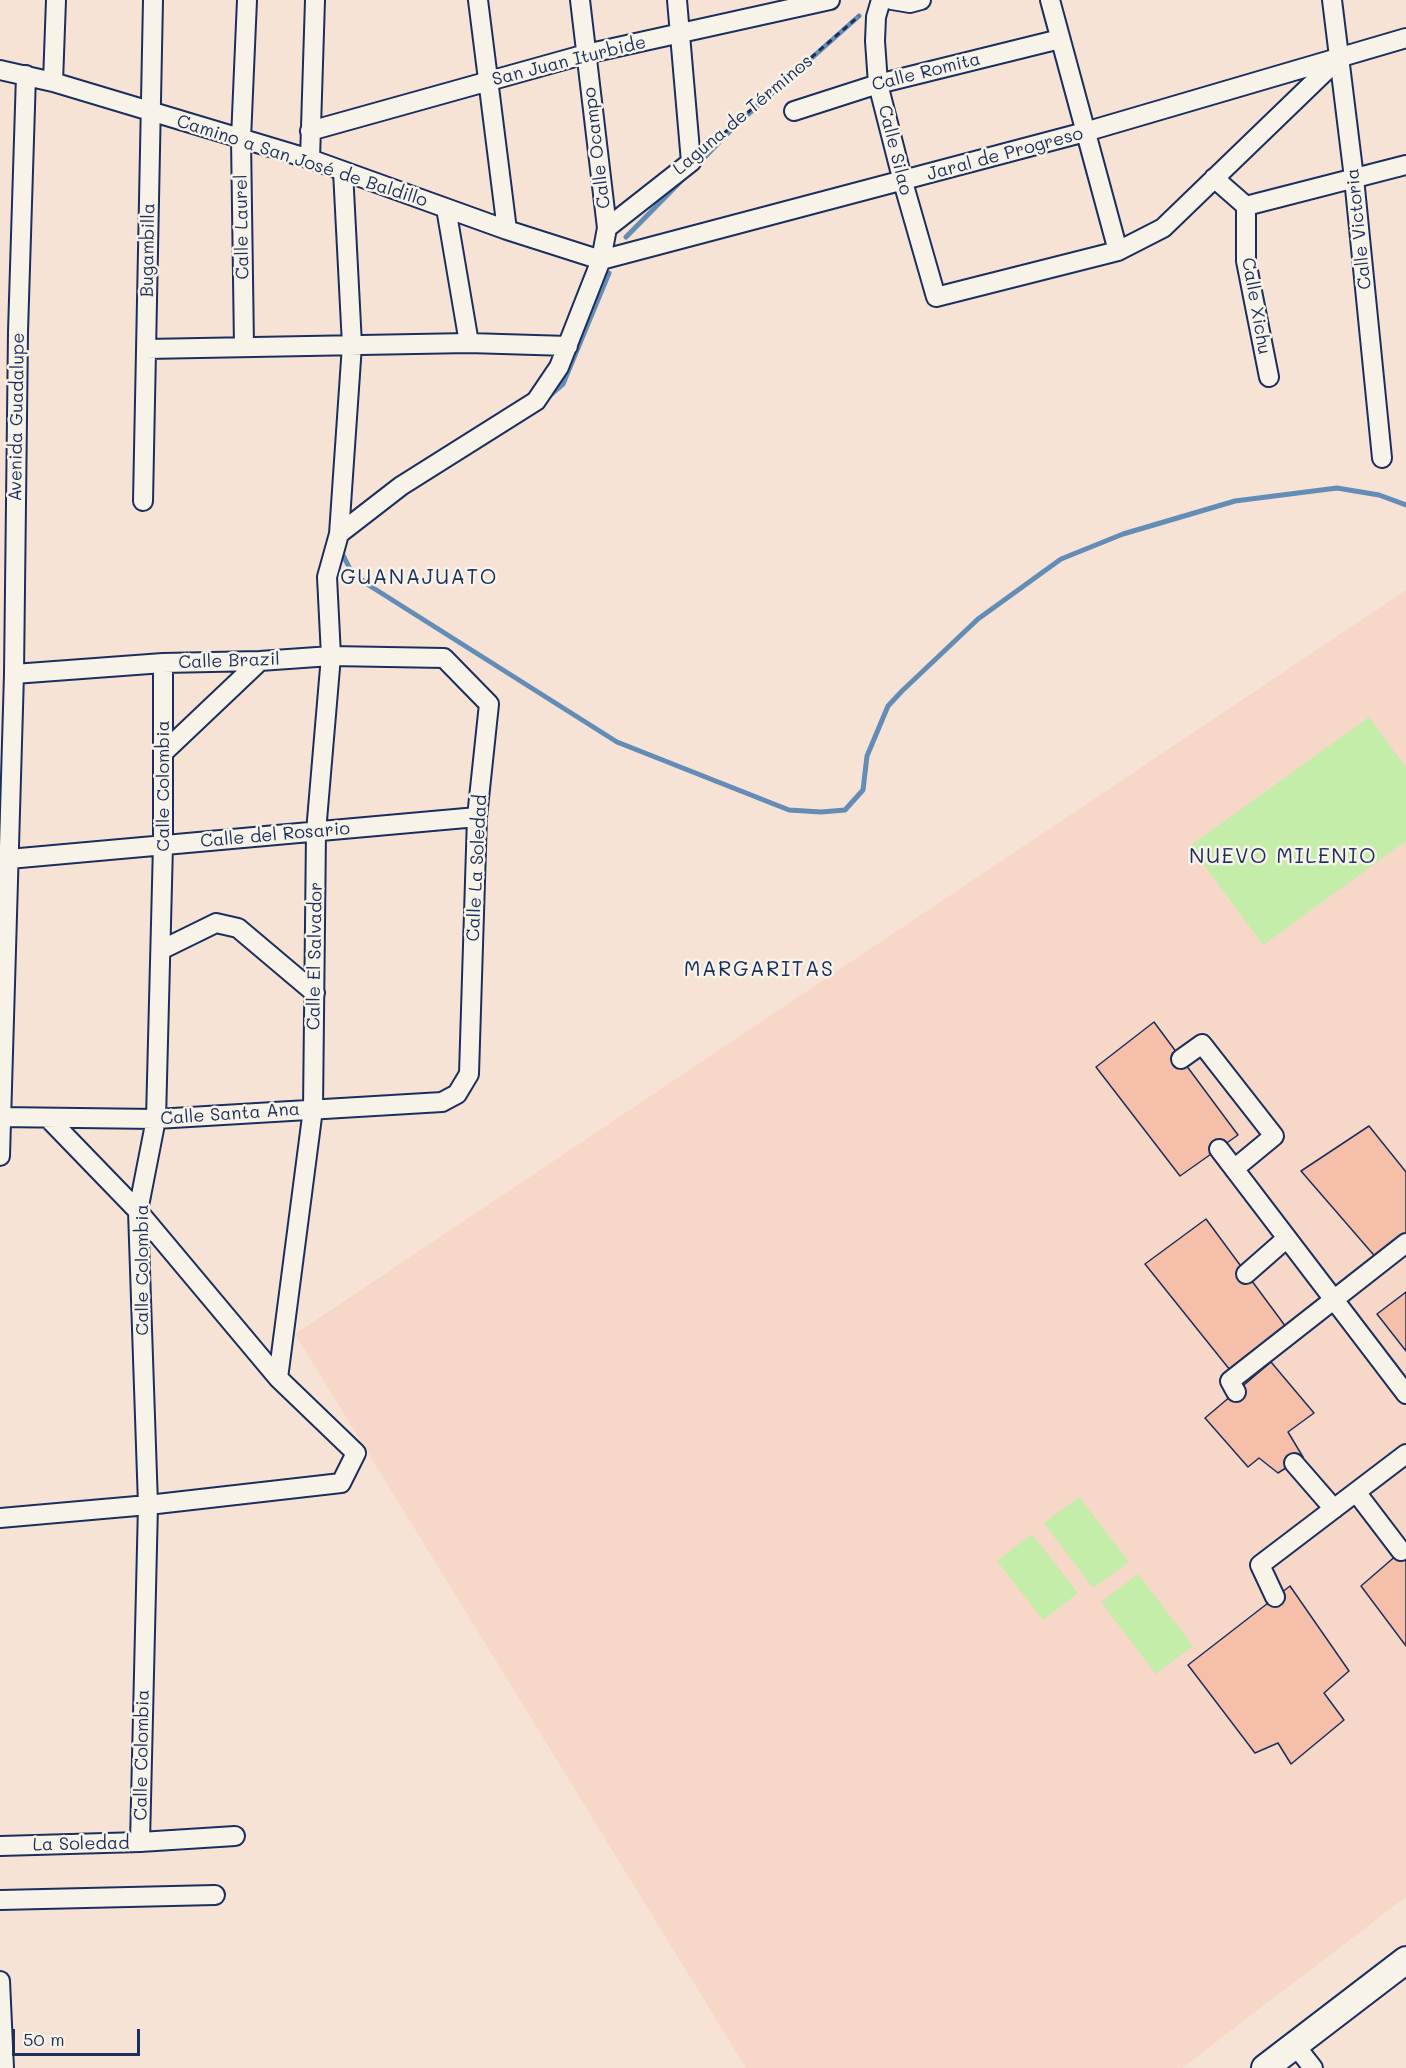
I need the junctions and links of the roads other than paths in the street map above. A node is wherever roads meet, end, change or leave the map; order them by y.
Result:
1 (56, 0) edge
2 (153, 0) edge
3 (248, 0) edge
4 (315, 0) edge
5 (478, 0) edge
6 (580, 0) edge
7 (677, 0) edge
8 (830, 0) edge
9 (881, 0) edge
10 (892, 0) edge
11 (921, 0) edge
12 (1050, 0) edge
13 (1332, 0) edge
14 (780, 5) edge
15 (681, 34) junction
16 (1406, 38) edge
17 (1060, 39) junction
18 (586, 54) junction
19 (1339, 58) junction
20 (0, 70) edge
21 (26, 75) junction
22 (53, 82) junction
23 (487, 82) junction
24 (878, 84) junction
25 (794, 111) dead end
26 (150, 112) junction
27 (310, 131) junction
28 (1085, 132) junction
29 (241, 139) junction
30 (310, 159) junction
31 (1406, 165) edge
32 (343, 171) junction
33 (1214, 178) junction
34 (1354, 178) junction
35 (903, 182) junction
36 (1246, 206) junction
37 (446, 208) junction
38 (607, 228) junction
39 (507, 230) junction
40 (1118, 251) junction
41 (601, 260) junction
42 (9, 331) edge
43 (469, 343) junction
44 (352, 345) junction
45 (244, 346) junction
46 (568, 346) junction
47 (146, 349) junction
48 (1269, 377) dead end
49 (1382, 458) dead end
50 (143, 501) dead end
51 (339, 534) junction
52 (331, 656) junction
53 (444, 658) joint
54 (260, 661) junction
55 (163, 663) junction
56 (14, 674) junction
57 (163, 753) junction
58 (477, 818) junction
59 (316, 832) junction
60 (163, 845) junction
61 (4, 858) edge
62 (161, 950) junction
63 (315, 993) junction
64 (1181, 1059) dead end
65 (457, 1094) joint
66 (313, 1109) junction
67 (1, 1117) edge
68 (48, 1118) junction
69 (156, 1119) junction
70 (1219, 1149) dead end
71 (0, 1156) edge
72 (1234, 1169) junction
73 (138, 1211) junction
74 (1287, 1238) junction
75 (1406, 1243) edge
76 (1246, 1274) dead end
77 (1334, 1299) junction
78 (278, 1378) junction
79 (1236, 1392) dead end
80 (1406, 1394) edge
81 (1406, 1454) edge
82 (1294, 1463) dead end
83 (1356, 1492) junction
84 (148, 1505) junction
85 (1334, 1509) junction
86 (0, 1518) edge
87 (1401, 1551) dead end
88 (1275, 1597) dead end
89 (235, 1836) dead end
90 (140, 1842) junction
91 (0, 1846) edge
92 (215, 1894) dead end
93 (0, 1900) edge
94 (1406, 1960) edge
95 (0, 1981) edge
96 (1295, 2045) junction
97 (4, 2068) edge
98 (1265, 2068) edge
99 (1313, 2068) edge

1 - 22 street
2 - 26 street, Bugambilla
3 - 29 street, Calle Laurel
4 - 27 street
5 - 23 street
6 - 18 street, Calle Ocampo
7 - 15 street
8 - 14 street, San Juan Iturbide
9 - 24 street, Calle Silao
10 - 11 street
12 - 17 street
13 - 19 street, Calle Victoria
14 - 15 street, San Juan Iturbide
15 - 18 street, San Juan Iturbide
15 - 38 street, Laguna de Términos
16 - 19 street, Jaral de Progreso
17 - 24 street, Calle Romita
17 - 28 street
18 - 23 street, San Juan Iturbide
18 - 38 street, Calle Ocampo
19 - 28 street, Jaral de Progreso
19 - 33 street
19 - 34 street, Calle Victoria
20 - 21 street, Camino a San José de Baldillo
21 - 22 street, Camino a San José de Baldillo
21 - 42 street, Avenida Guadalupe
22 - 26 street, Camino a San José de Baldillo
23 - 27 street, San Juan Iturbide
23 - 39 street
24 - 25 street, Calle Romita
24 - 35 street, Calle Silao
26 - 29 street, Camino a San José de Baldillo
26 - 47 street, Bugambilla
27 - 30 street
28 - 35 street, Jaral de Progreso
28 - 40 street
29 - 30 street, Camino a San José de Baldillo
29 - 45 street, Calle Laurel
30 - 32 street, Camino a San José de Baldillo
31 - 34 street
32 - 37 street, Camino a San José de Baldillo
32 - 44 street, Calle El Salvador
33 - 36 street
33 - 40 street
34 - 36 street
34 - 49 street, Calle Victoria
35 - 40 street, Calle Silao
35 - 41 street, Jaral de Progreso
36 - 48 street, Calle Xichu
37 - 39 street, Camino a San José de Baldillo
37 - 43 street
38 - 41 street, Calle Ocampo
39 - 41 street, Camino a San José de Baldillo
41 - 46 street, Calle Ocampo
42 - 56 street, Avenida Guadalupe
43 - 44 street
43 - 46 street
44 - 45 street
44 - 51 street, Calle El Salvador
45 - 47 street
46 - 51 street, Calle Ocampo
47 - 50 street, Bugambilla
51 - 52 street, Calle El Salvador
52 - 53 street, Calle Brazil
52 - 54 street, Calle Brazil
52 - 59 street, Calle El Salvador
53 - 58 street, Calle La Soledad
54 - 55 street, Calle Brazil
54 - 57 street
55 - 56 street, Calle Brazil
55 - 57 street, Calle Colombia
56 - 61 street, Avenida Guadalupe
57 - 60 street, Calle Colombia
58 - 59 street, Calle del Rosario
58 - 65 street, Calle La Soledad
59 - 60 street, Calle del Rosario
59 - 63 street, Calle El Salvador
60 - 61 street, Calle del Rosario
60 - 62 street, Calle Colombia
61 - 67 street, Avenida Guadalupe
62 - 63 street
62 - 69 street, Calle Colombia
63 - 66 street, Calle El Salvador
64 - 72 street
65 - 66 street, Calle Santa Ana
66 - 69 street, Calle Santa Ana
66 - 78 street, Calle El Salvador
67 - 68 street, Calle Santa Ana
67 - 71 street, Avenida Guadalupe
68 - 69 street, Calle Santa Ana
68 - 73 street
69 - 73 street, Calle Colombia
70 - 72 street
72 - 74 street
73 - 78 street
73 - 84 street, Calle Colombia
74 - 76 street
74 - 77 street
75 - 77 street
77 - 79 street
77 - 80 street
78 - 84 street
81 - 83 street
82 - 85 street
83 - 85 street
83 - 87 street
84 - 86 street
84 - 90 street, Calle Colombia
85 - 88 street
89 - 90 street, La Soledad
90 - 91 street, La Soledad
92 - 93 street
94 - 96 street
95 - 97 street
96 - 98 street
96 - 99 street

